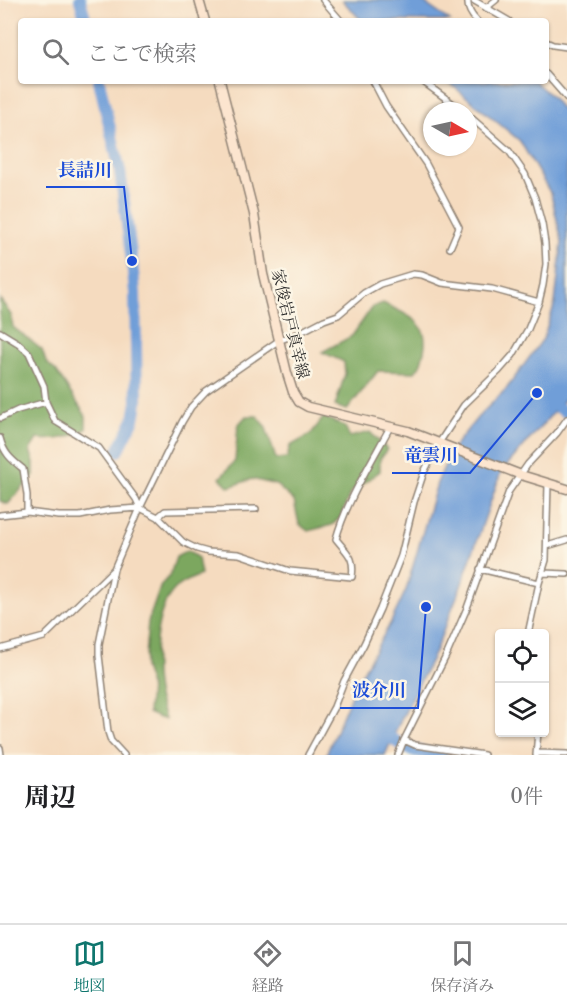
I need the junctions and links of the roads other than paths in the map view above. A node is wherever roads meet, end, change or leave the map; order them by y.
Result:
1 (199, 0) edge
2 (323, 0) edge
3 (468, 0) edge
4 (473, 0) edge
5 (496, 0) edge
6 (486, 8) junction
7 (204, 18) edge
8 (338, 18) edge
9 (474, 18) edge
10 (504, 18) edge
11 (549, 43) edge
12 (567, 47) edge
13 (549, 77) edge
14 (221, 84) edge
15 (375, 84) edge
16 (426, 84) edge
17 (567, 98) edge
18 (451, 102) edge
19 (477, 123) edge
20 (450, 248) dead end
21 (539, 302) junction
22 (0, 332) edge
23 (278, 340) junction
24 (46, 402) junction
25 (1, 418) edge
26 (565, 422) edge
27 (0, 426) edge
28 (390, 427) junction
29 (0, 438) edge
30 (441, 444) junction
31 (518, 474) junction
32 (548, 484) junction
33 (567, 489) edge
34 (140, 508) junction
35 (256, 509) dead end
36 (27, 512) junction
37 (0, 515) edge
38 (158, 517) junction
39 (567, 540) edge
40 (547, 546) junction
41 (114, 569) junction
42 (480, 569) junction
43 (543, 573) junction
44 (567, 574) edge
45 (539, 583) junction
46 (529, 629) edge
47 (0, 649) edge
48 (538, 737) edge
49 (404, 740) junction
50 (0, 748) edge
51 (536, 754) edge
52 (567, 754) edge
53 (1, 755) edge
54 (124, 755) edge
55 (308, 755) edge
56 (398, 755) edge
57 (484, 755) edge

1 - 7 main road
2 - 8 street
3 - 9 street
4 - 6 street
5 - 6 street
6 - 10 street
11 - 12 street
13 - 17 street
14 - 23 main road, 家俊岩戸真幸線
15 - 20 street
16 - 18 street
19 - 21 street
21 - 23 street
21 - 30 street
22 - 24 street
23 - 28 main road, 家俊岩戸真幸線
23 - 34 street
24 - 25 street
24 - 34 street
25 - 27 street
26 - 31 street
28 - 30 main road, 家俊岩戸真幸線
28 - 38 street
29 - 36 street
30 - 31 main road, 家俊岩戸真幸線
30 - 55 street
31 - 32 main road, 家俊岩戸真幸線
31 - 42 street
32 - 33 main road, 家俊岩戸真幸線
32 - 40 street
34 - 36 street
34 - 38 street
34 - 41 street
35 - 38 street
36 - 37 street
39 - 40 street
40 - 43 street
41 - 47 street
41 - 54 street
42 - 45 street
42 - 49 street
43 - 44 street
43 - 45 street
45 - 46 street
48 - 51 street
49 - 56 street
49 - 57 street
50 - 53 street
51 - 52 street

